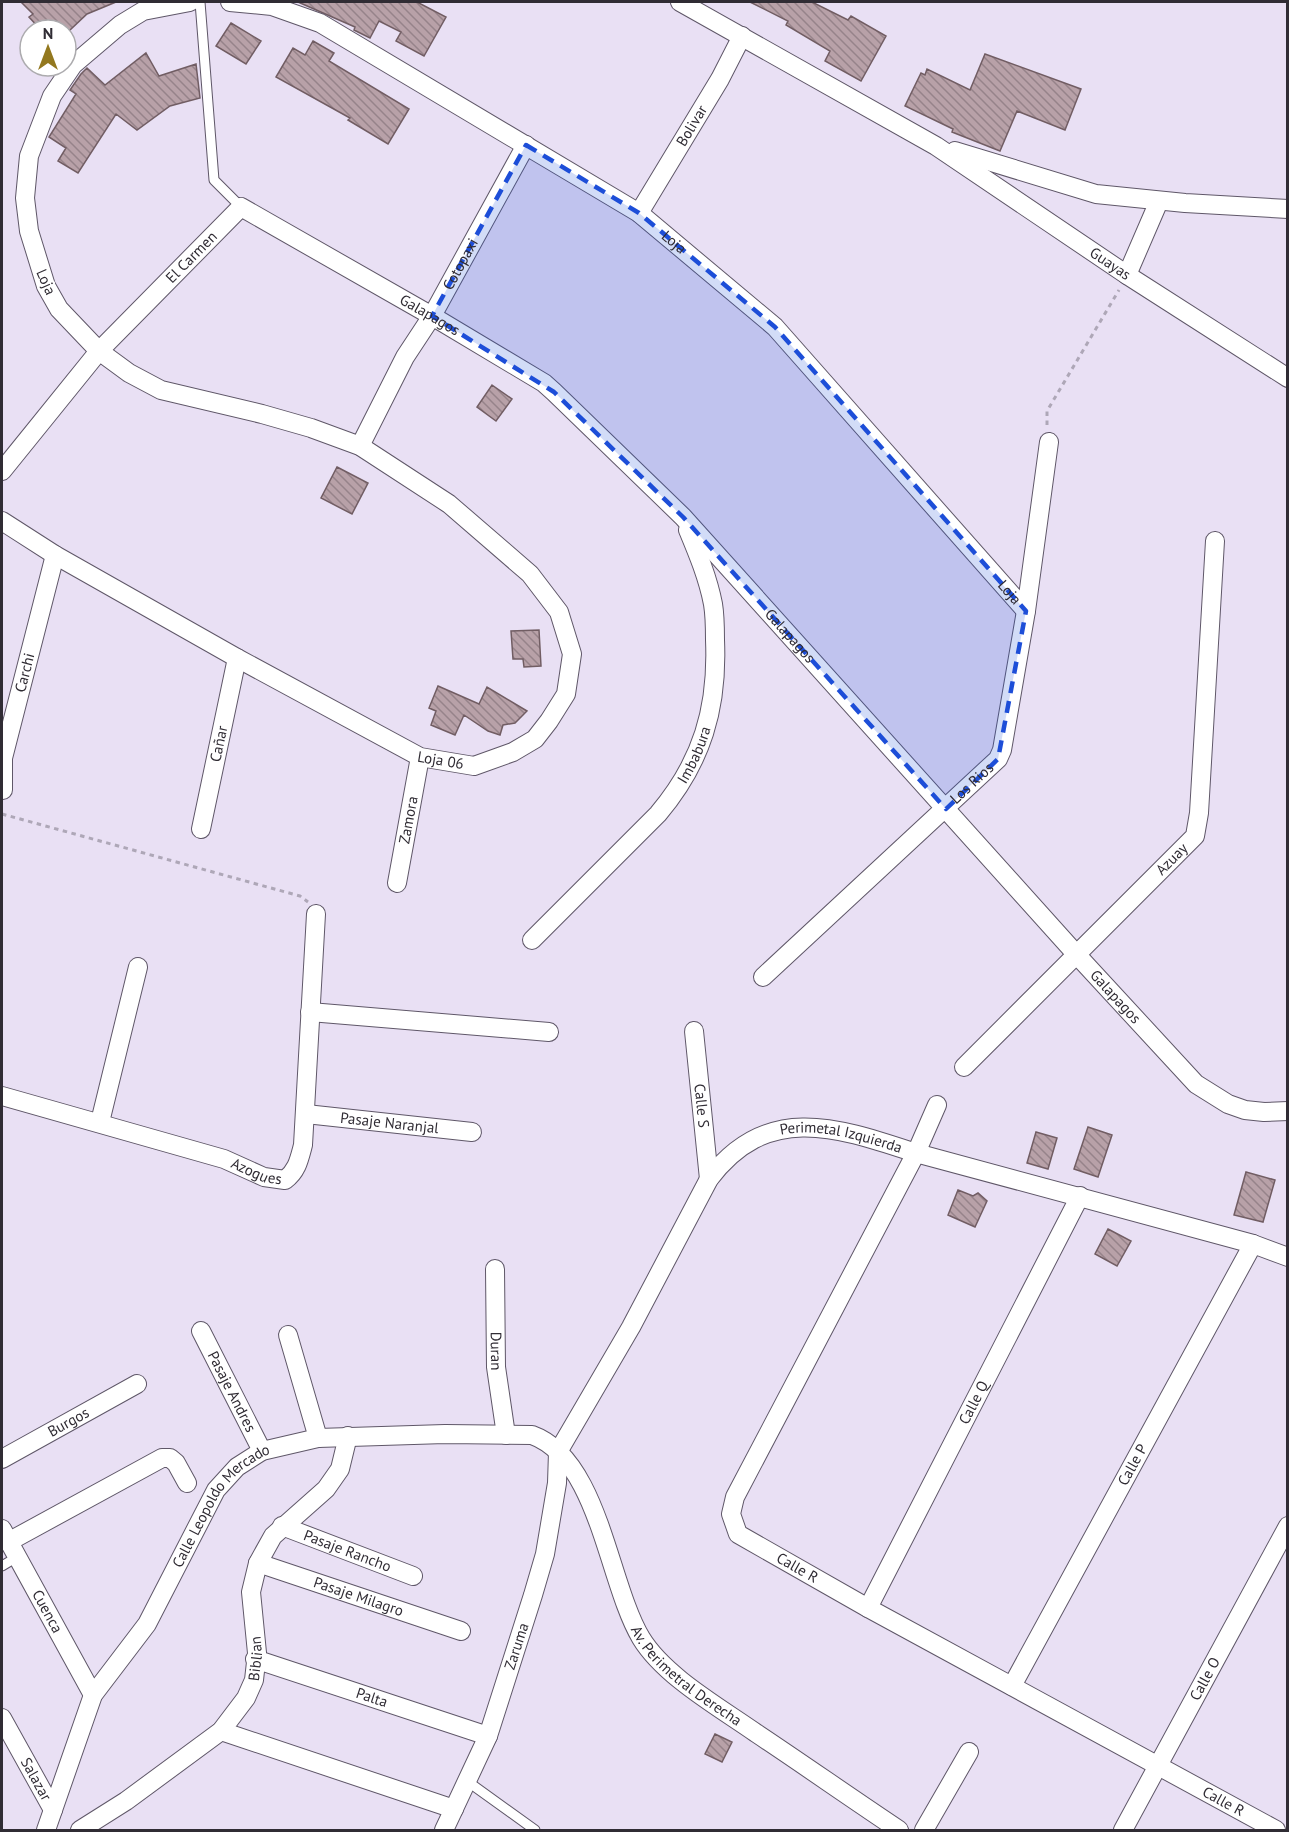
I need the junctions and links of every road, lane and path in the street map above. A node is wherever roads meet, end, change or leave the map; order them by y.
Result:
1 (190, 2) edge
2 (200, 2) edge
3 (230, 2) edge
4 (680, 2) edge
5 (742, 36) junction
6 (526, 145) junction
7 (936, 146) junction
8 (1160, 201) junction
9 (241, 207) junction
10 (1287, 209) edge
11 (639, 213) junction
12 (1127, 275) junction
13 (432, 316) junction
14 (99, 351) junction
15 (1287, 378) edge
16 (1048, 442) joint
17 (360, 446) junction
18 (2, 471) edge
19 (683, 517) junction
20 (2, 520) edge
21 (1215, 540) dead end
22 (55, 555) junction
23 (1026, 610) junction
24 (237, 658) junction
25 (420, 757) junction
26 (3, 790) dead end
27 (946, 809) junction
28 (2, 814) edge
29 (201, 829) dead end
30 (397, 883) dead end
31 (316, 914) joint
32 (532, 940) dead end
33 (1076, 954) junction
34 (138, 967) dead end
35 (763, 977) dead end
36 (310, 1012) junction
37 (694, 1031) dead end
38 (549, 1032) dead end
39 (964, 1067) dead end
40 (2, 1096) edge
41 (937, 1105) dead end
42 (1287, 1111) edge
43 (306, 1114) junction
44 (100, 1122) junction
45 (472, 1132) dead end
46 (916, 1153) junction
47 (709, 1179) junction
48 (1080, 1196) junction
49 (1253, 1244) junction
50 (1287, 1257) edge
51 (495, 1269) dead end
52 (201, 1331) dead end
53 (288, 1335) dead end
54 (137, 1384) dead end
55 (506, 1435) junction
56 (348, 1437) junction
57 (318, 1438) junction
58 (262, 1451) junction
59 (558, 1452) junction
60 (2, 1459) edge
61 (187, 1483) dead end
62 (282, 1526) junction
63 (1287, 1526) edge
64 (7, 1548) edge
65 (258, 1563) junction
66 (413, 1576) dead end
67 (868, 1608) junction
68 (461, 1631) dead end
69 (255, 1659) junction
70 (1012, 1686) junction
71 (93, 1695) junction
72 (2, 1718) edge
73 (221, 1731) junction
74 (488, 1736) junction
75 (969, 1752) dead end
76 (1157, 1764) junction
77 (467, 1780) junction
78 (454, 1809) junction
79 (53, 1810) junction
80 (46, 1830) edge
81 (80, 1830) edge
82 (444, 1830) edge
83 (535, 1830) edge
84 (899, 1830) edge
85 (924, 1830) edge
86 (1123, 1830) edge
87 (1276, 1830) edge

1 - 14 street, Loja
2 - 9 lane
3 - 6 street, Loja
4 - 5 street, Guayas
5 - 7 street, Guayas
5 - 11 street, Bolivar
6 - 11 street, Loja
6 - 13 street, Cotopaxi
7 - 8 street, Guayas
7 - 12 street, Guayas
8 - 10 street, Guayas
8 - 12 street
9 - 13 street, Galapagos
9 - 14 street, El Carmen
11 - 23 street, Loja
12 - 15 street, Guayas
12 - 16 path
13 - 17 street, Cotopaxi
13 - 19 street, Galapagos
14 - 17 street, Loja
14 - 18 street, El Carmen
16 - 23 street, Los Rios
17 - 25 street, Loja 06
19 - 27 street, Galapagos
19 - 32 street, Imbabura
20 - 22 street, Loja 06
21 - 33 street, Azuay
22 - 24 street, Loja 06
22 - 26 street, Carchi
23 - 27 street, Los Rios
24 - 25 street, Loja 06
24 - 29 street, Cañar
25 - 30 street, Zamora
27 - 33 street, Galapagos
27 - 35 street, Los Rios
28 - 31 path
31 - 36 street, Azogues
33 - 39 street, Azuay
33 - 42 street, Galapagos
34 - 44 street
36 - 38 street
36 - 43 street, Azogues
37 - 47 street, Calle S
40 - 44 street, Azogues
41 - 46 street, Calle R
43 - 44 street, Azogues
43 - 45 street, Pasaje Naranjal
46 - 47 street, Perimetal Izquierda
46 - 48 street, Perimetal Izquierda
46 - 67 street, Calle R
47 - 59 street, Perimetal Izquierda
48 - 49 street, Perimetal Izquierda
48 - 67 street, Calle Q
49 - 50 street, Perimetal Izquierda
49 - 70 street, Calle P
51 - 55 street, Duran
52 - 58 street, Pasaje Andres
53 - 57 street
54 - 60 street, Burgos
55 - 56 street, Calle Leopoldo Mercado
55 - 59 street, Calle Leopoldo Mercado
56 - 57 street, Calle Leopoldo Mercado
56 - 62 street, Biblian
57 - 58 street, Calle Leopoldo Mercado
58 - 71 street, Calle Leopoldo Mercado
59 - 74 street, Zaruma
59 - 84 street, Av. Perimetral Derecha
61 - 64 street
62 - 65 street, Biblian
62 - 66 street, Pasaje Rancho
63 - 76 street, Calle O
64 - 71 street, Cuenca
65 - 68 street, Pasaje Milagro
65 - 69 street, Biblian
67 - 70 street, Calle R
69 - 73 street, Biblian
69 - 74 street, Palta
70 - 76 street, Calle R
71 - 79 street, Calle Leopoldo Mercado
72 - 79 street, Salazar
73 - 78 street
73 - 81 street, Biblian
74 - 77 street, Zaruma
75 - 85 street
76 - 86 street, Calle O
76 - 87 street, Calle R
77 - 78 street, Zaruma
77 - 83 lane
78 - 82 street, Zaruma
79 - 80 street, Calle Leopoldo Mercado

